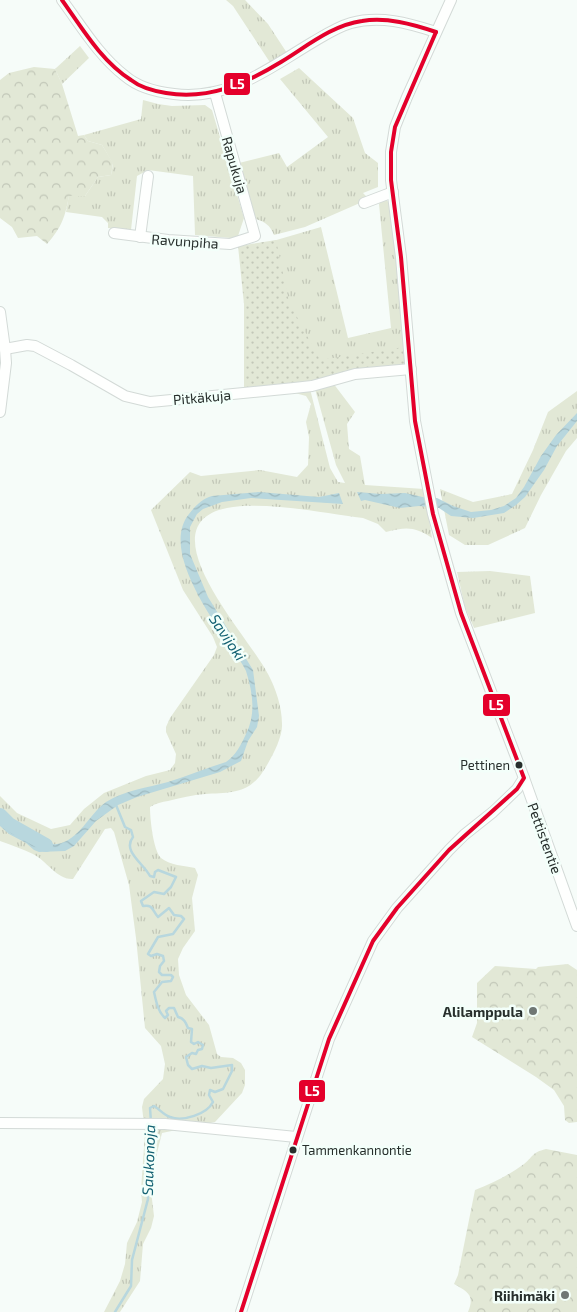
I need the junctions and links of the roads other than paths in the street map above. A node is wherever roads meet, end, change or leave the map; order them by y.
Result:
1 (62, 0) edge
2 (451, 0) edge
3 (436, 32) junction
4 (215, 93) junction
5 (148, 176) dead end
6 (393, 192) junction
7 (364, 202) dead end
8 (114, 233) dead end
9 (255, 236) joint
10 (140, 237) junction
11 (0, 312) edge
12 (5, 349) junction
13 (411, 369) junction
14 (0, 412) edge
15 (524, 778) junction
16 (577, 926) edge
17 (0, 1123) edge
18 (296, 1137) junction
19 (240, 1312) edge

1 - 4 street
2 - 3 street, Pettistentie
3 - 4 street
3 - 6 street, Pettistentie
4 - 9 street, Rapukuja
5 - 10 street
6 - 7 street
6 - 13 street, Pettistentie
8 - 10 street, Ravunpiha
9 - 10 street, Ravunpiha
11 - 12 street
12 - 13 street, Pitkäkuja
12 - 14 street
13 - 15 street, Pettistentie
15 - 16 street, Pettistentie
15 - 18 street
17 - 18 street
18 - 19 street

